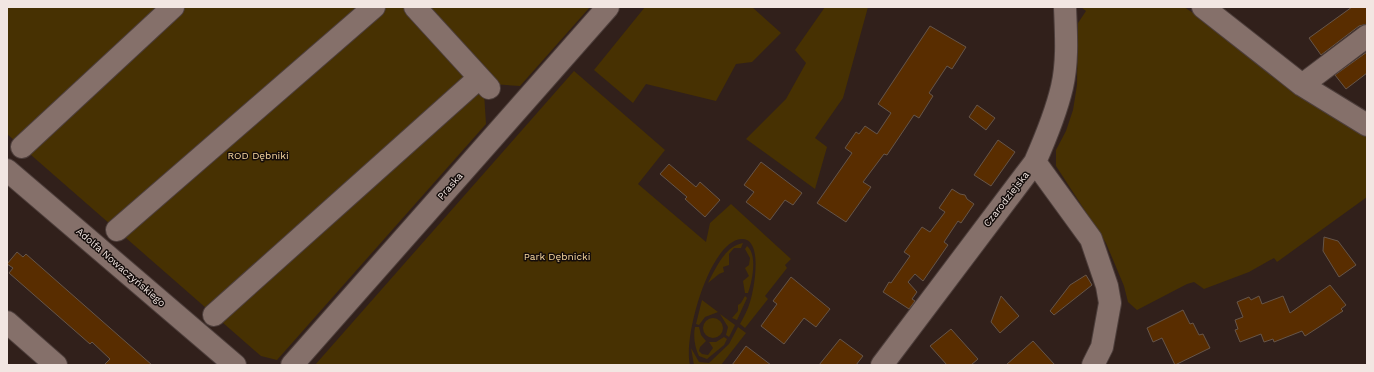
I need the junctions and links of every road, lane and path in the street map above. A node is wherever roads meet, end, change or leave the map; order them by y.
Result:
1 (173, 7) edge
2 (374, 7) edge
3 (415, 7) edge
4 (608, 7) edge
5 (1065, 7) edge
6 (1203, 7) edge
7 (1367, 36) edge
8 (1302, 85) junction
9 (1367, 125) edge
10 (22, 147) dead end
11 (1035, 162) junction
12 (7, 170) edge
13 (117, 230) dead end
14 (214, 315) dead end
15 (7, 322) edge
16 (47, 362) edge
17 (235, 365) edge
18 (292, 365) edge
19 (882, 365) edge
20 (1092, 365) edge

1 - 10 street
2 - 13 street
3 - 14 street
4 - 18 street, Praska
5 - 11 street, Czarodziejska
6 - 8 street
7 - 8 street
8 - 9 street
11 - 19 street, Czarodziejska
11 - 20 street
12 - 17 street, Adolfa Nowaczyńskiego
15 - 16 street

